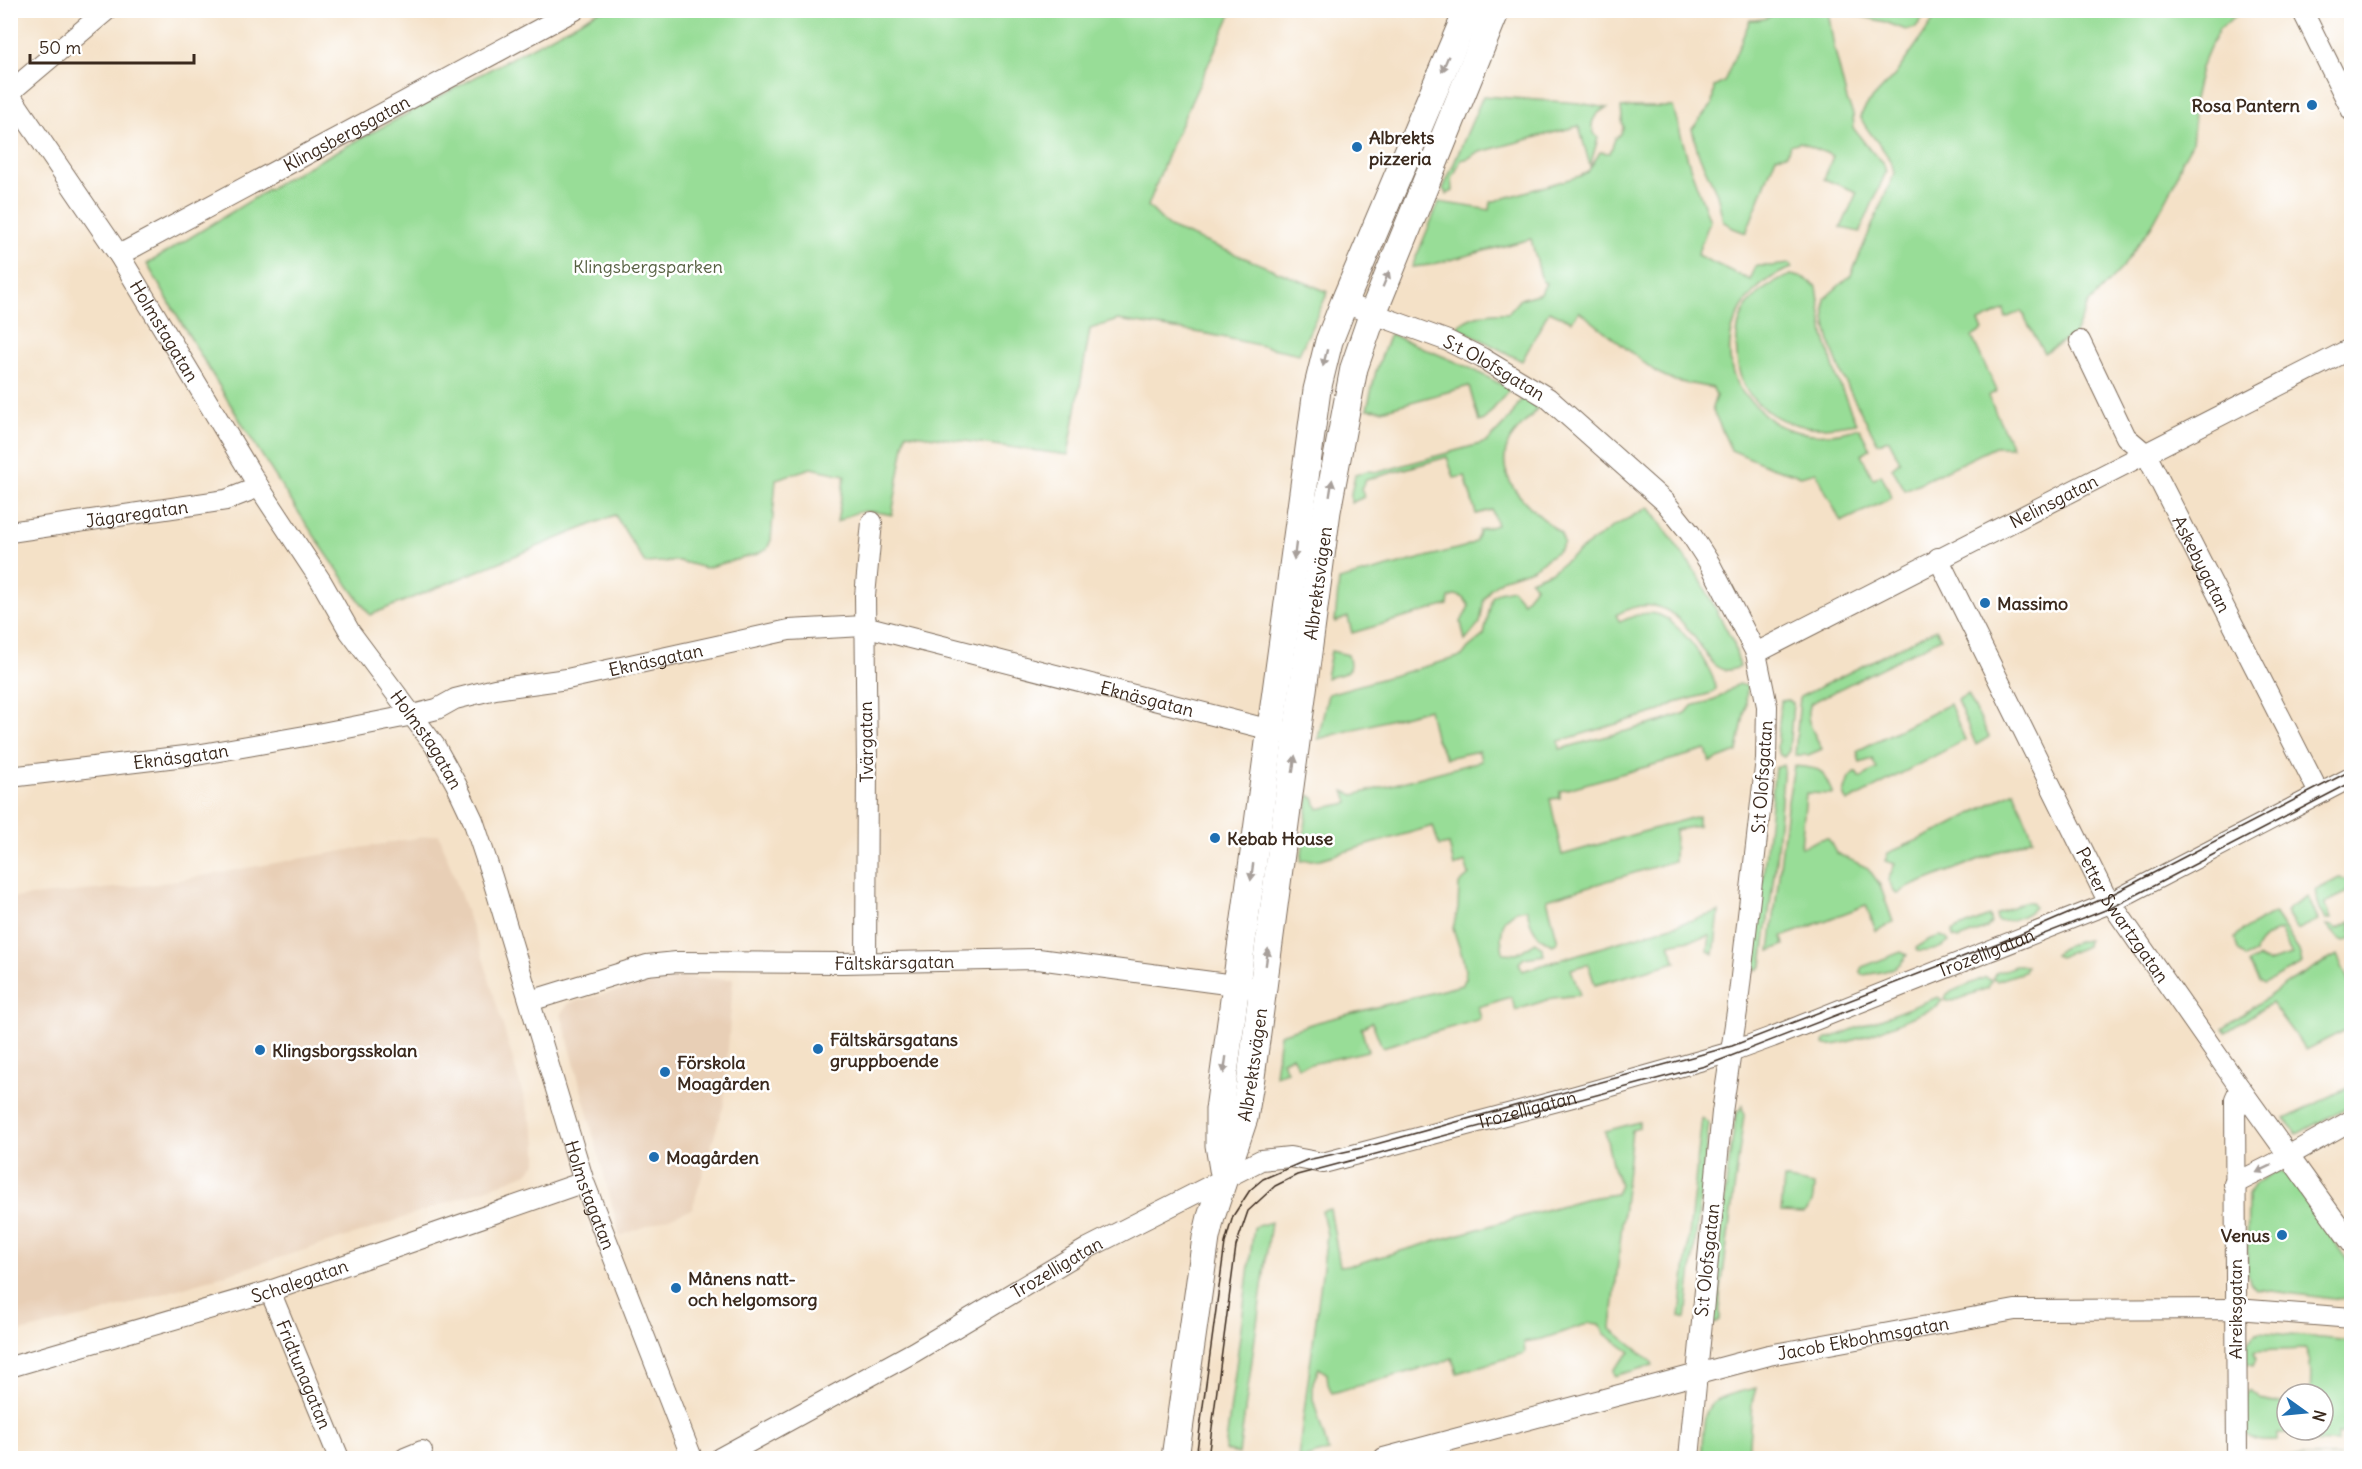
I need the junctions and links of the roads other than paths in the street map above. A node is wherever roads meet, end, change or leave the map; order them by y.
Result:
1 (107, 10) edge
2 (575, 10) edge
3 (1468, 10) edge
4 (1496, 10) edge
5 (2302, 10) edge
6 (10, 93) edge
7 (2352, 111) edge
8 (119, 255) junction
9 (1344, 303) junction
10 (1372, 313) junction
11 (2080, 341) dead end
12 (2352, 348) edge
13 (2146, 454) junction
14 (259, 487) junction
15 (872, 522) dead end
16 (10, 532) edge
17 (1938, 558) junction
18 (864, 626) junction
19 (1756, 653) junction
20 (413, 715) junction
21 (1271, 730) junction
22 (1298, 736) junction
23 (10, 777) edge
24 (2352, 777) edge
25 (2319, 793) junction
26 (2110, 903) junction
27 (866, 962) junction
28 (1236, 986) junction
29 (1263, 989) junction
30 (530, 1001) junction
31 (1731, 1052) junction
32 (2240, 1089) junction
33 (2352, 1120) edge
34 (2288, 1154) junction
35 (1224, 1179) junction
36 (584, 1182) junction
37 (2234, 1184) junction
38 (2352, 1244) edge
39 (270, 1291) junction
40 (2236, 1309) junction
41 (2352, 1318) edge
42 (10, 1367) edge
43 (1696, 1374) junction
44 (339, 1458) edge
45 (692, 1458) edge
46 (720, 1458) edge
47 (1175, 1458) edge
48 (1384, 1458) edge
49 (1689, 1458) edge
50 (2237, 1458) edge

1 - 6 street
2 - 8 street, Klingsbergsgatan
3 -> 9 main road, Albrektsvägen
10 -> 4 main road, Albrektsvägen
5 - 7 street
6 - 8 street, Holmstagatan
8 - 14 street, Holmstagatan
9 - 10 street, S:t Olofsgatan
9 -> 21 main road, Albrektsvägen
10 - 19 street, S:t Olofsgatan
22 -> 10 main road, Albrektsvägen
11 - 13 street, Askebygatan
12 - 13 street, Nelinsgatan
13 - 17 street, Nelinsgatan
13 - 25 street, Askebygatan
14 - 16 street, Jägaregatan
14 - 20 street, Holmstagatan
15 - 18 street, Tvärgatan
17 - 19 street, Nelinsgatan
17 - 26 street, Petter Swartzgatan
18 - 20 street, Eknäsgatan
18 - 21 street, Eknäsgatan
18 - 27 street, Tvärgatan
19 - 31 street, S:t Olofsgatan
20 - 23 street, Eknäsgatan
20 - 30 street, Holmstagatan
21 - 22 street, Eknäsgatan
21 -> 28 main road, Albrektsvägen
29 -> 22 main road, Albrektsvägen
24 - 25 street, Trozelligatan
25 - 26 street, Trozelligatan
26 - 31 street, Trozelligatan
26 - 32 street, Petter Swartzgatan
27 - 28 street, Fältskärsgatan
27 - 30 street, Fältskärsgatan
28 - 29 street, Fältskärsgatan
28 -> 35 main road, Albrektsvägen
29 - 35 main road, Albrektsvägen
30 - 36 street, Holmstagatan
31 - 35 street, Trozelligatan
31 - 43 street, S:t Olofsgatan
32 - 34 street, Petter Swartzgatan
32 - 37 street, Alreiksgatan
33 - 34 street
34 -> 37 street
34 - 38 street, Petter Swartzgatan
35 - 46 street, Trozelligatan
35 - 47 main road, Albrektsvägen
36 - 39 street, Schalegatan
36 - 45 street, Holmstagatan
37 - 40 street, Alreiksgatan
39 - 42 street, Schalegatan
39 - 44 street, Fridtunagatan
40 - 41 street, Jacob Ekbohmsgatan
40 - 43 street, Jacob Ekbohmsgatan
40 - 50 street, Alreiksgatan
43 - 48 street, Jacob Ekbohmsgatan
43 - 49 street, S:t Olofsgatan

